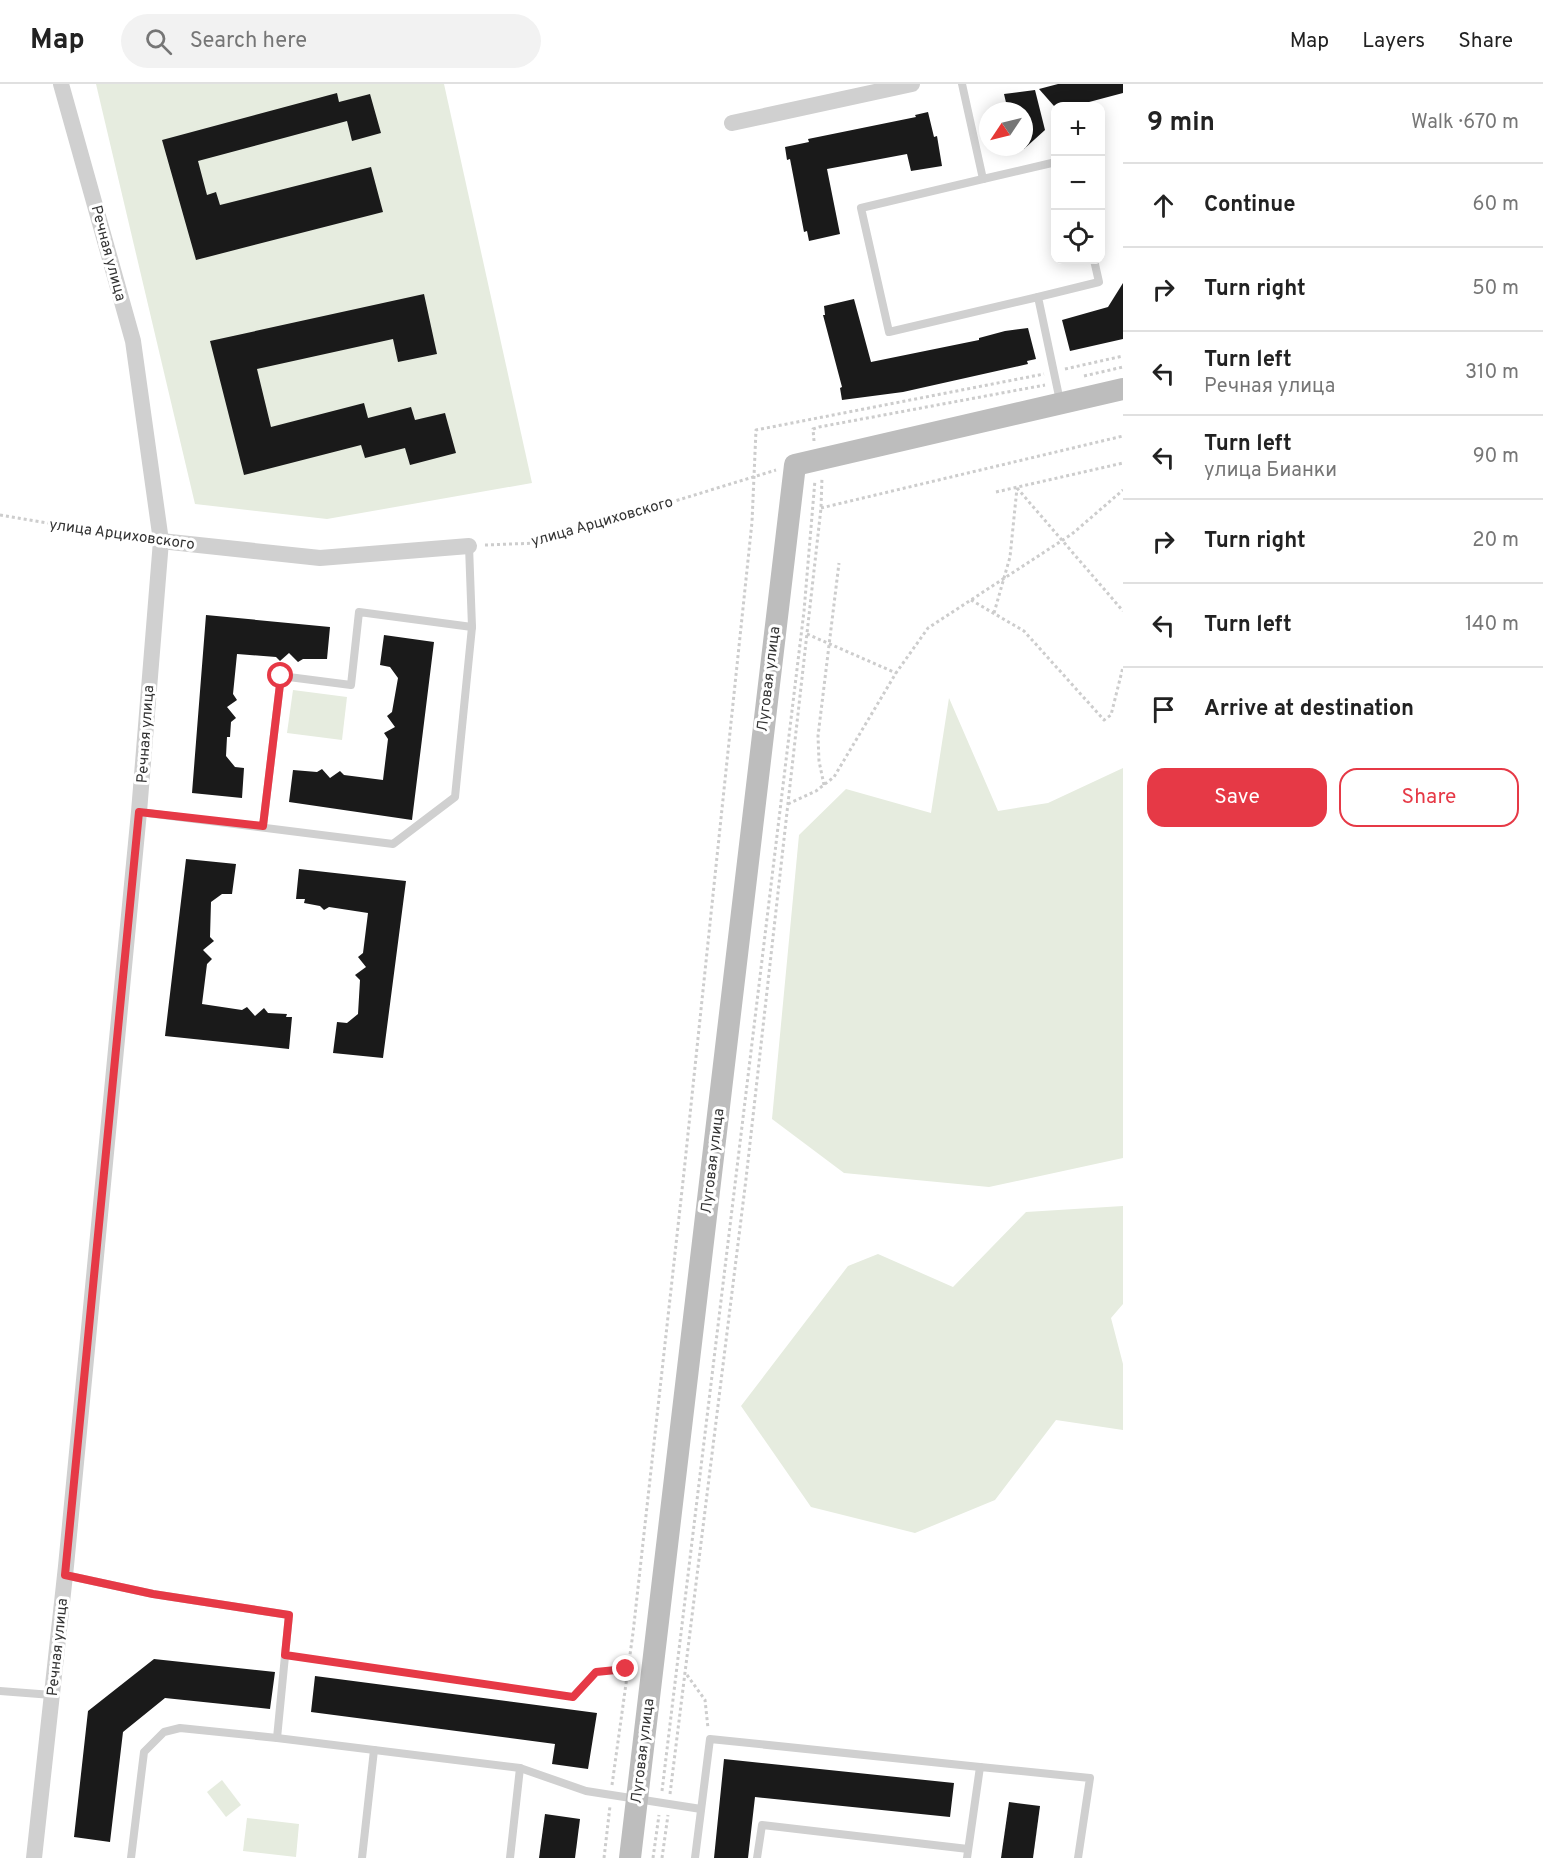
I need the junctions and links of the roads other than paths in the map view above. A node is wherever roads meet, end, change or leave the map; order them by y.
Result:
1 (61, 84) edge
2 (912, 84) edge
3 (962, 84) edge
4 (732, 123) dead end
5 (1051, 163) edge
6 (983, 179) junction
7 (1095, 264) edge
8 (1038, 297) junction
9 (1123, 389) edge
10 (1058, 394) junction
11 (160, 542) junction
12 (469, 546) joint
13 (472, 627) junction
14 (139, 812) junction
15 (263, 826) junction
16 (65, 1575) junction
17 (0, 1690) edge
18 (52, 1695) junction
19 (277, 1738) junction
20 (374, 1750) junction
21 (980, 1767) junction
22 (520, 1768) junction
23 (637, 1800) junction
24 (701, 1809) junction
25 (968, 1853) edge
26 (34, 1858) edge
27 (131, 1858) edge
28 (362, 1858) edge
29 (510, 1858) edge
30 (630, 1858) edge
31 (695, 1858) edge
32 (757, 1858) edge
33 (1078, 1858) edge

1 - 11 street, Речная улица
2 - 4 street
3 - 6 lane
5 - 6 lane
6 - 8 lane
7 - 8 lane
8 - 10 lane
9 - 10 street
10 - 23 street, Луговая улица
11 - 12 street, улица Арциховского
11 - 14 street, Речная улица
12 - 13 lane
13 - 15 lane
13 - 15 lane
14 - 15 lane
14 - 16 street, Речная улица
16 - 18 street, Речная улица
16 - 19 lane
17 - 18 lane
18 - 26 street, Речная улица
19 - 20 lane
19 - 27 lane
20 - 22 lane
20 - 28 lane
21 - 24 lane
21 - 25 lane
21 - 33 lane
22 - 23 lane
22 - 29 lane
23 - 24 lane
23 - 30 street, Луговая улица
24 - 31 lane
25 - 32 lane

